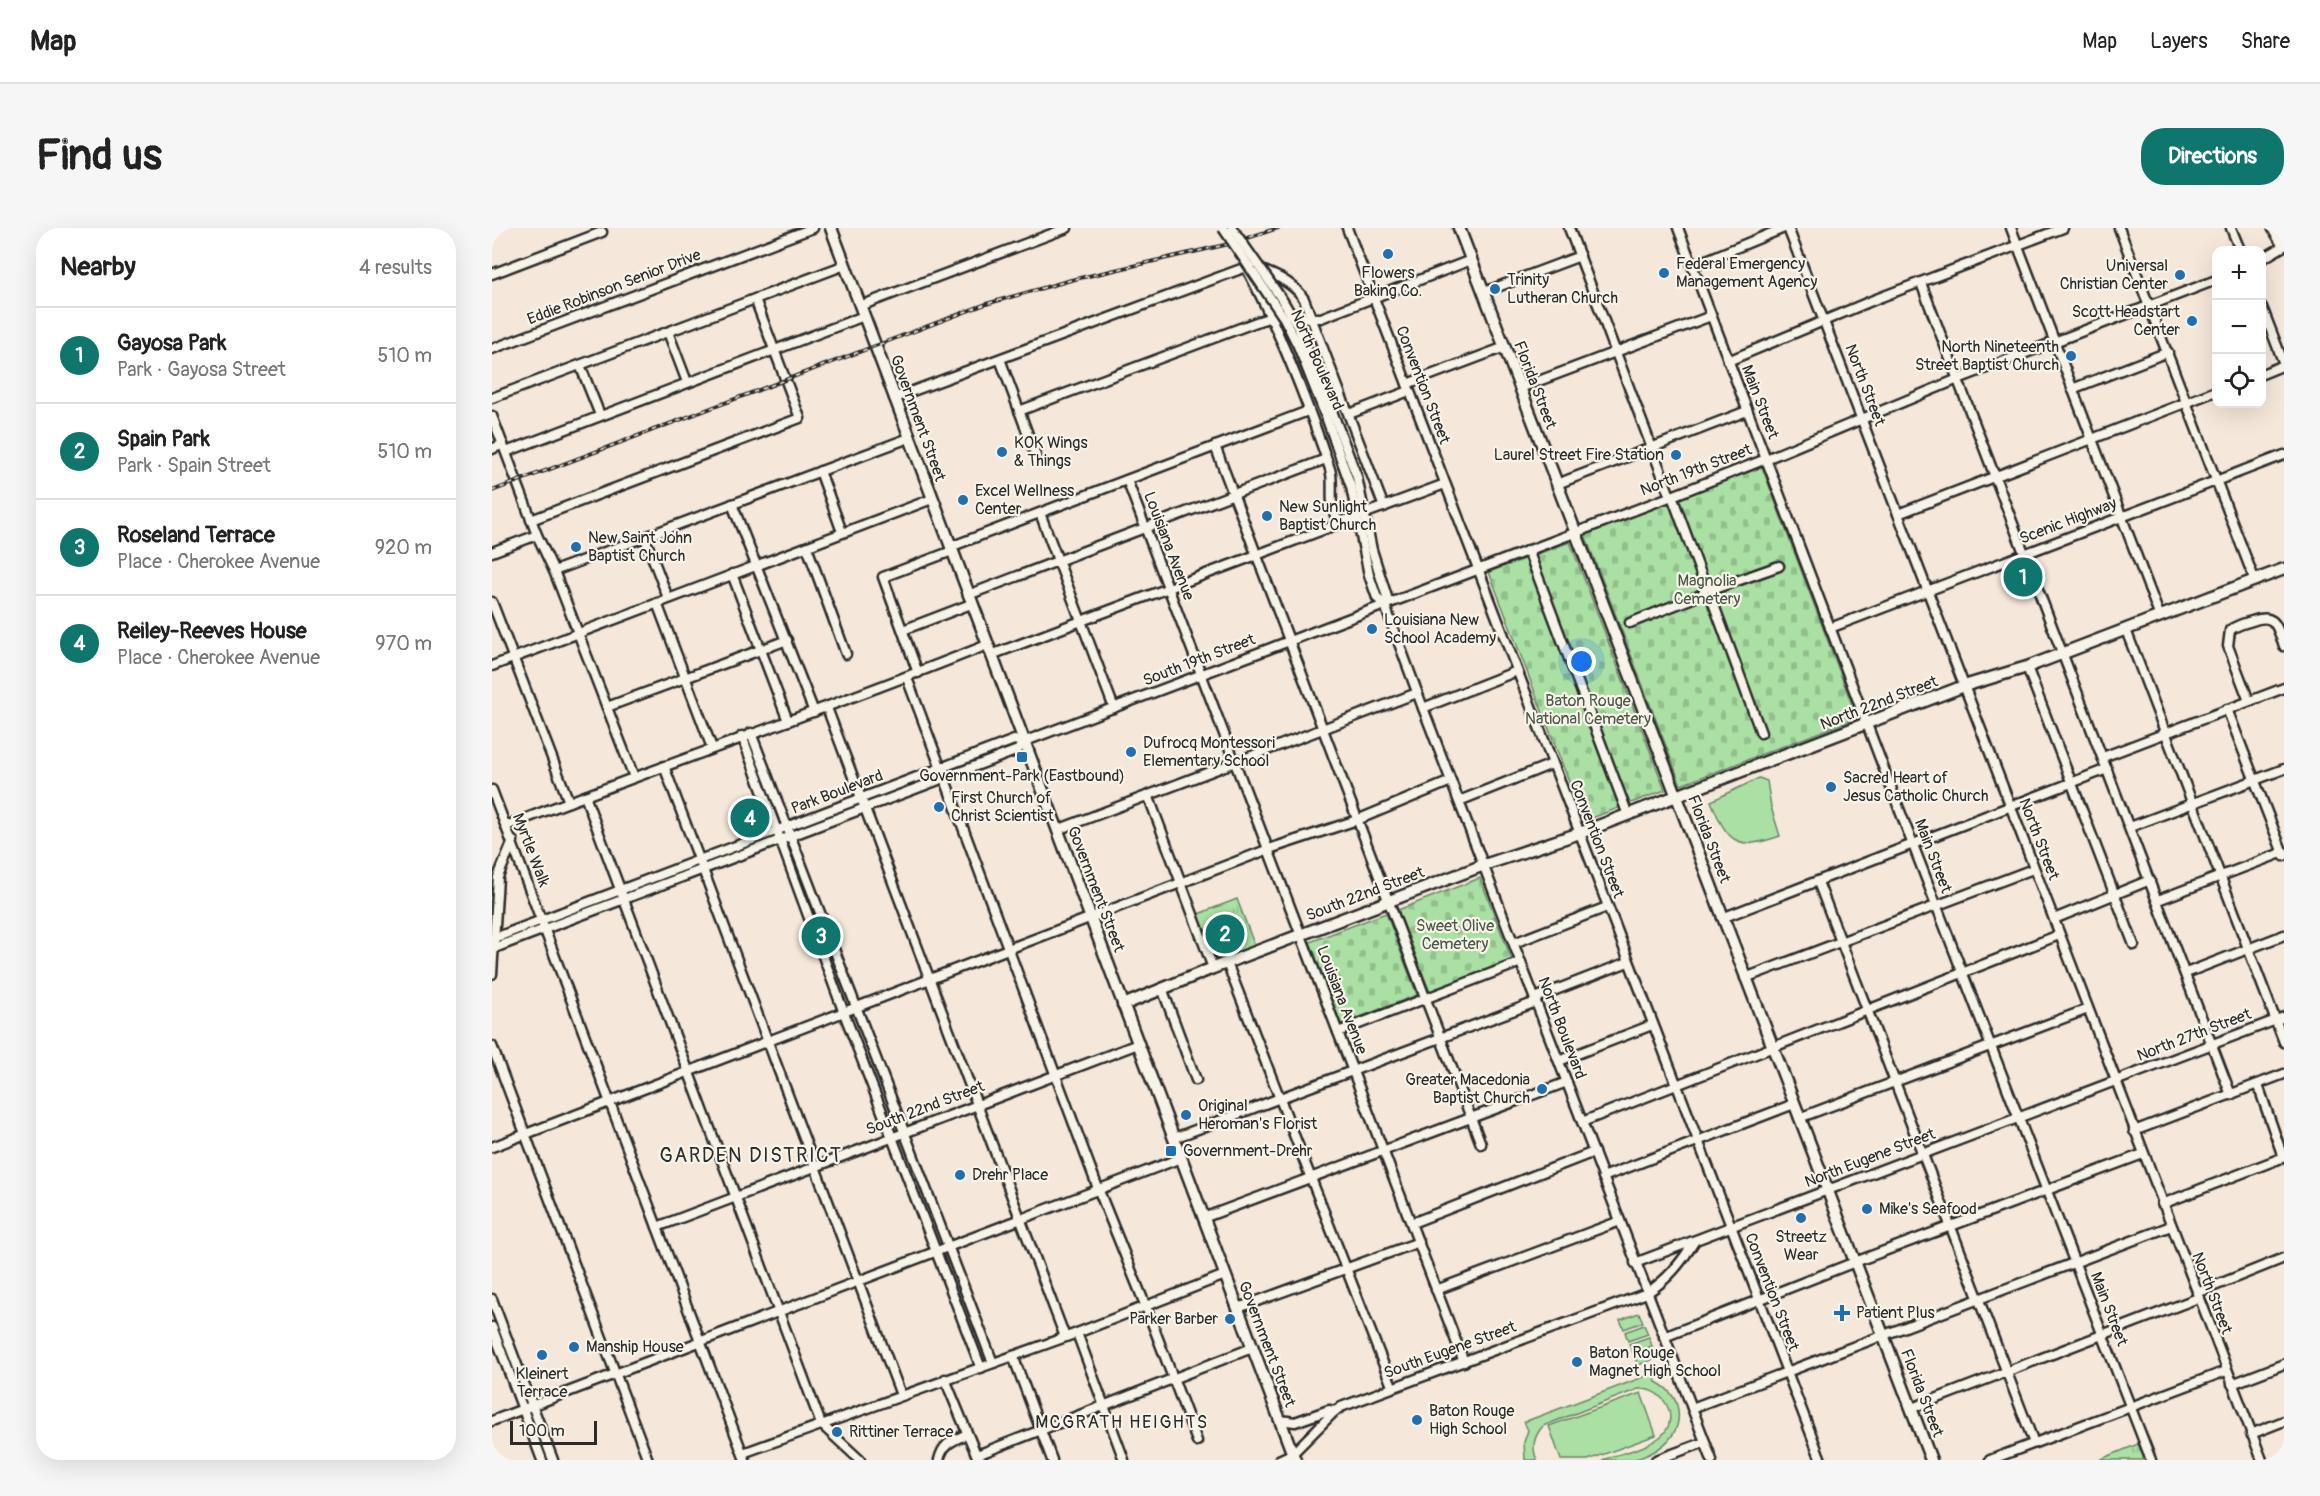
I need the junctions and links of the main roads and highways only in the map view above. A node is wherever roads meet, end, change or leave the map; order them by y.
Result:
1 (831, 228) edge
2 (1459, 228) edge
3 (2274, 228) edge
4 (2284, 245) edge
5 (2284, 569) edge
6 (1676, 796) junction
7 (1485, 865) joint
8 (1123, 1005) junction
9 (1293, 1457) edge
10 (1931, 1460) edge

1 - 8 main road, Government Street
2 - 6 main road, Florida Street
3 - 4 highway
5 - 6 main road, North 22nd Street
6 - 7 main road, North 22nd Street
6 - 10 main road, Florida Street
7 - 8 main road, South 22nd Street
8 - 9 main road, Government Street

